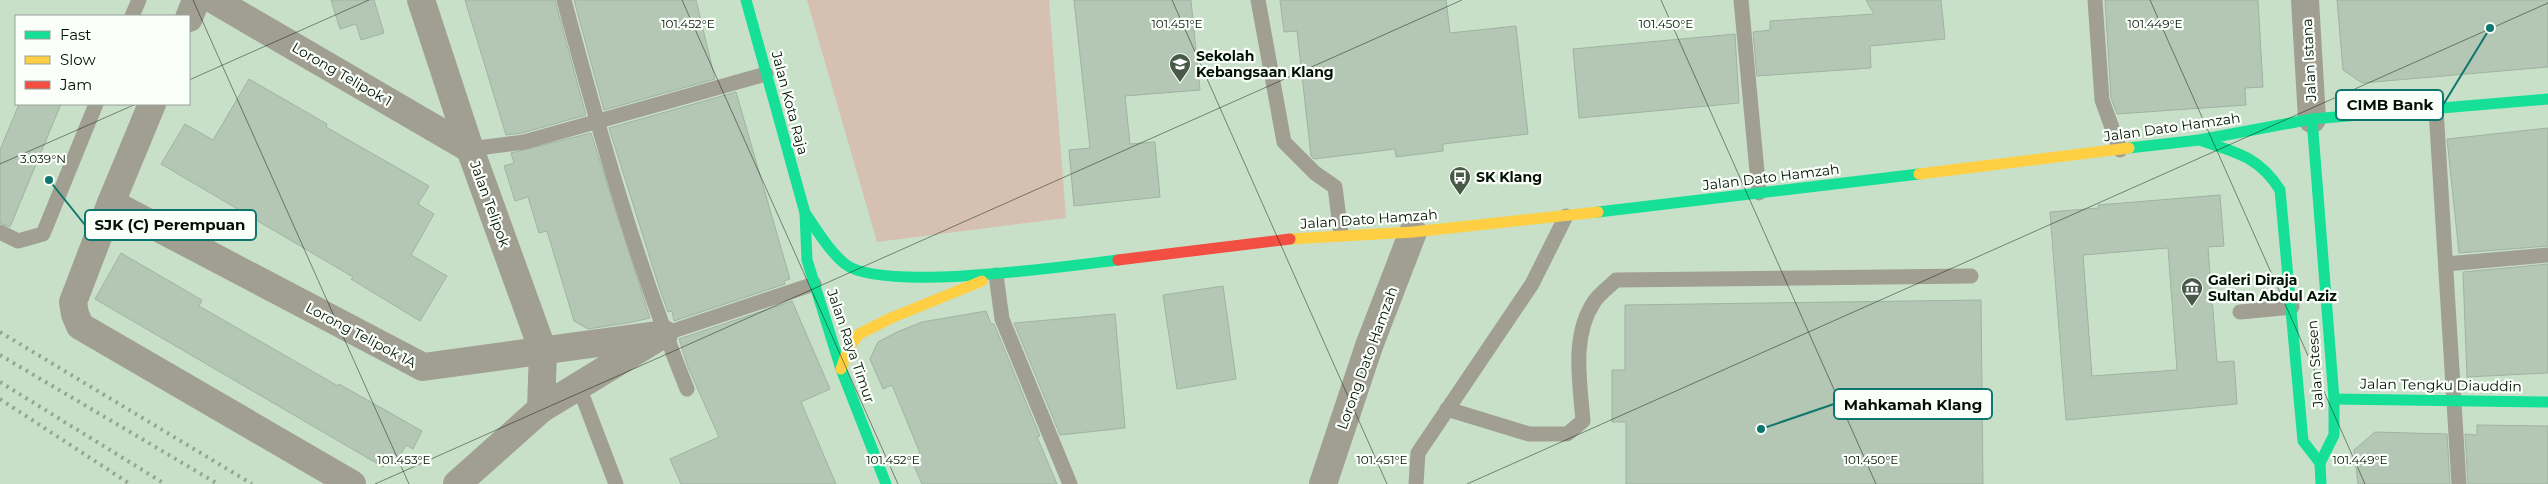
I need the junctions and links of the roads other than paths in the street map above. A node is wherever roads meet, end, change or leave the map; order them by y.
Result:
1 (139, 0) edge
2 (196, 0) edge
3 (214, 0) edge
4 (421, 0) edge
5 (564, 0) edge
6 (746, 0) edge
7 (1258, 0) edge
8 (1740, 0) edge
9 (2095, 0) edge
10 (2306, 0) edge
11 (132, 15) edge
12 (190, 15) edge
13 (766, 74) junction
14 (2548, 99) edge
15 (96, 105) edge
16 (152, 105) edge
17 (2436, 109) junction
18 (2312, 119) junction
19 (596, 120) junction
20 (2199, 140) junction
21 (470, 149) junction
22 (2120, 150) junction
23 (1759, 193) junction
24 (110, 203) junction
25 (805, 213) junction
26 (1566, 216) junction
27 (0, 232) edge
28 (1414, 232) junction
29 (1341, 234) junction
30 (2548, 255) edge
31 (2446, 264) junction
32 (996, 276) junction
33 (1971, 276) dead end
34 (814, 284) junction
35 (2292, 307) junction
36 (2240, 312) dead end
37 (664, 334) junction
38 (543, 351) junction
39 (841, 369) junction
40 (579, 387) junction
41 (687, 389) dead end
42 (2334, 399) junction
43 (2455, 400) junction
44 (2548, 402) edge
45 (541, 409) junction
46 (1447, 409) junction
47 (2320, 463) junction
48 (352, 484) edge
49 (458, 484) edge
50 (616, 484) edge
51 (886, 484) edge
52 (1070, 484) edge
53 (1323, 484) edge
54 (1416, 484) edge
55 (2321, 484) edge
56 (2458, 484) edge

1 - 11 lane
2 - 12 street
3 - 21 street, Lorong Telipok 1
4 - 21 street, Jalan Telipok
5 - 19 lane
6 - 13 main road, Jalan Kota Raja
7 - 29 lane
8 - 23 lane
9 - 22 lane
10 - 18 street, Jalan Istana
13 - 19 lane
13 - 25 main road, Jalan Kota Raja
14 - 17 main road, Jalan Dato Hamzah
15 - 27 lane
16 - 24 street
17 - 18 main road, Jalan Dato Hamzah
17 - 31 lane
18 - 20 main road, Jalan Dato Hamzah
18 - 42 main road, Jalan Stesen
19 - 21 lane
19 - 37 lane
20 - 22 main road, Jalan Dato Hamzah
20 - 35 main road
21 - 38 street, Jalan Telipok
22 - 23 main road, Jalan Dato Hamzah
23 - 26 main road, Jalan Dato Hamzah
24 - 38 street, Lorong Telipok 1A
24 - 48 street
25 - 32 main road
25 - 34 main road, Jalan Raya Timur
26 - 28 main road, Jalan Dato Hamzah
26 - 46 lane
28 - 29 main road, Jalan Dato Hamzah
28 - 53 street, Lorong Dato Hamzah
29 - 32 main road, Jalan Dato Hamzah
30 - 31 lane
31 - 43 lane
32 - 39 main road
32 - 52 lane
33 - 46 lane
34 - 37 lane
34 - 39 main road, Jalan Raya Timur
35 - 36 lane
35 - 47 main road
37 - 38 street, Lorong Telipok 1A
37 - 40 street
37 - 41 lane
38 - 45 street, Jalan Telipok
39 - 51 main road, Jalan Raya Timur
40 - 45 street
40 - 50 lane
42 - 43 main road, Jalan Tengku Diauddin
42 - 47 main road, Jalan Stesen
43 - 44 main road, Jalan Tengku Diauddin
43 - 56 lane
45 - 49 street
46 - 54 lane
47 - 55 main road, Jalan Stesen

